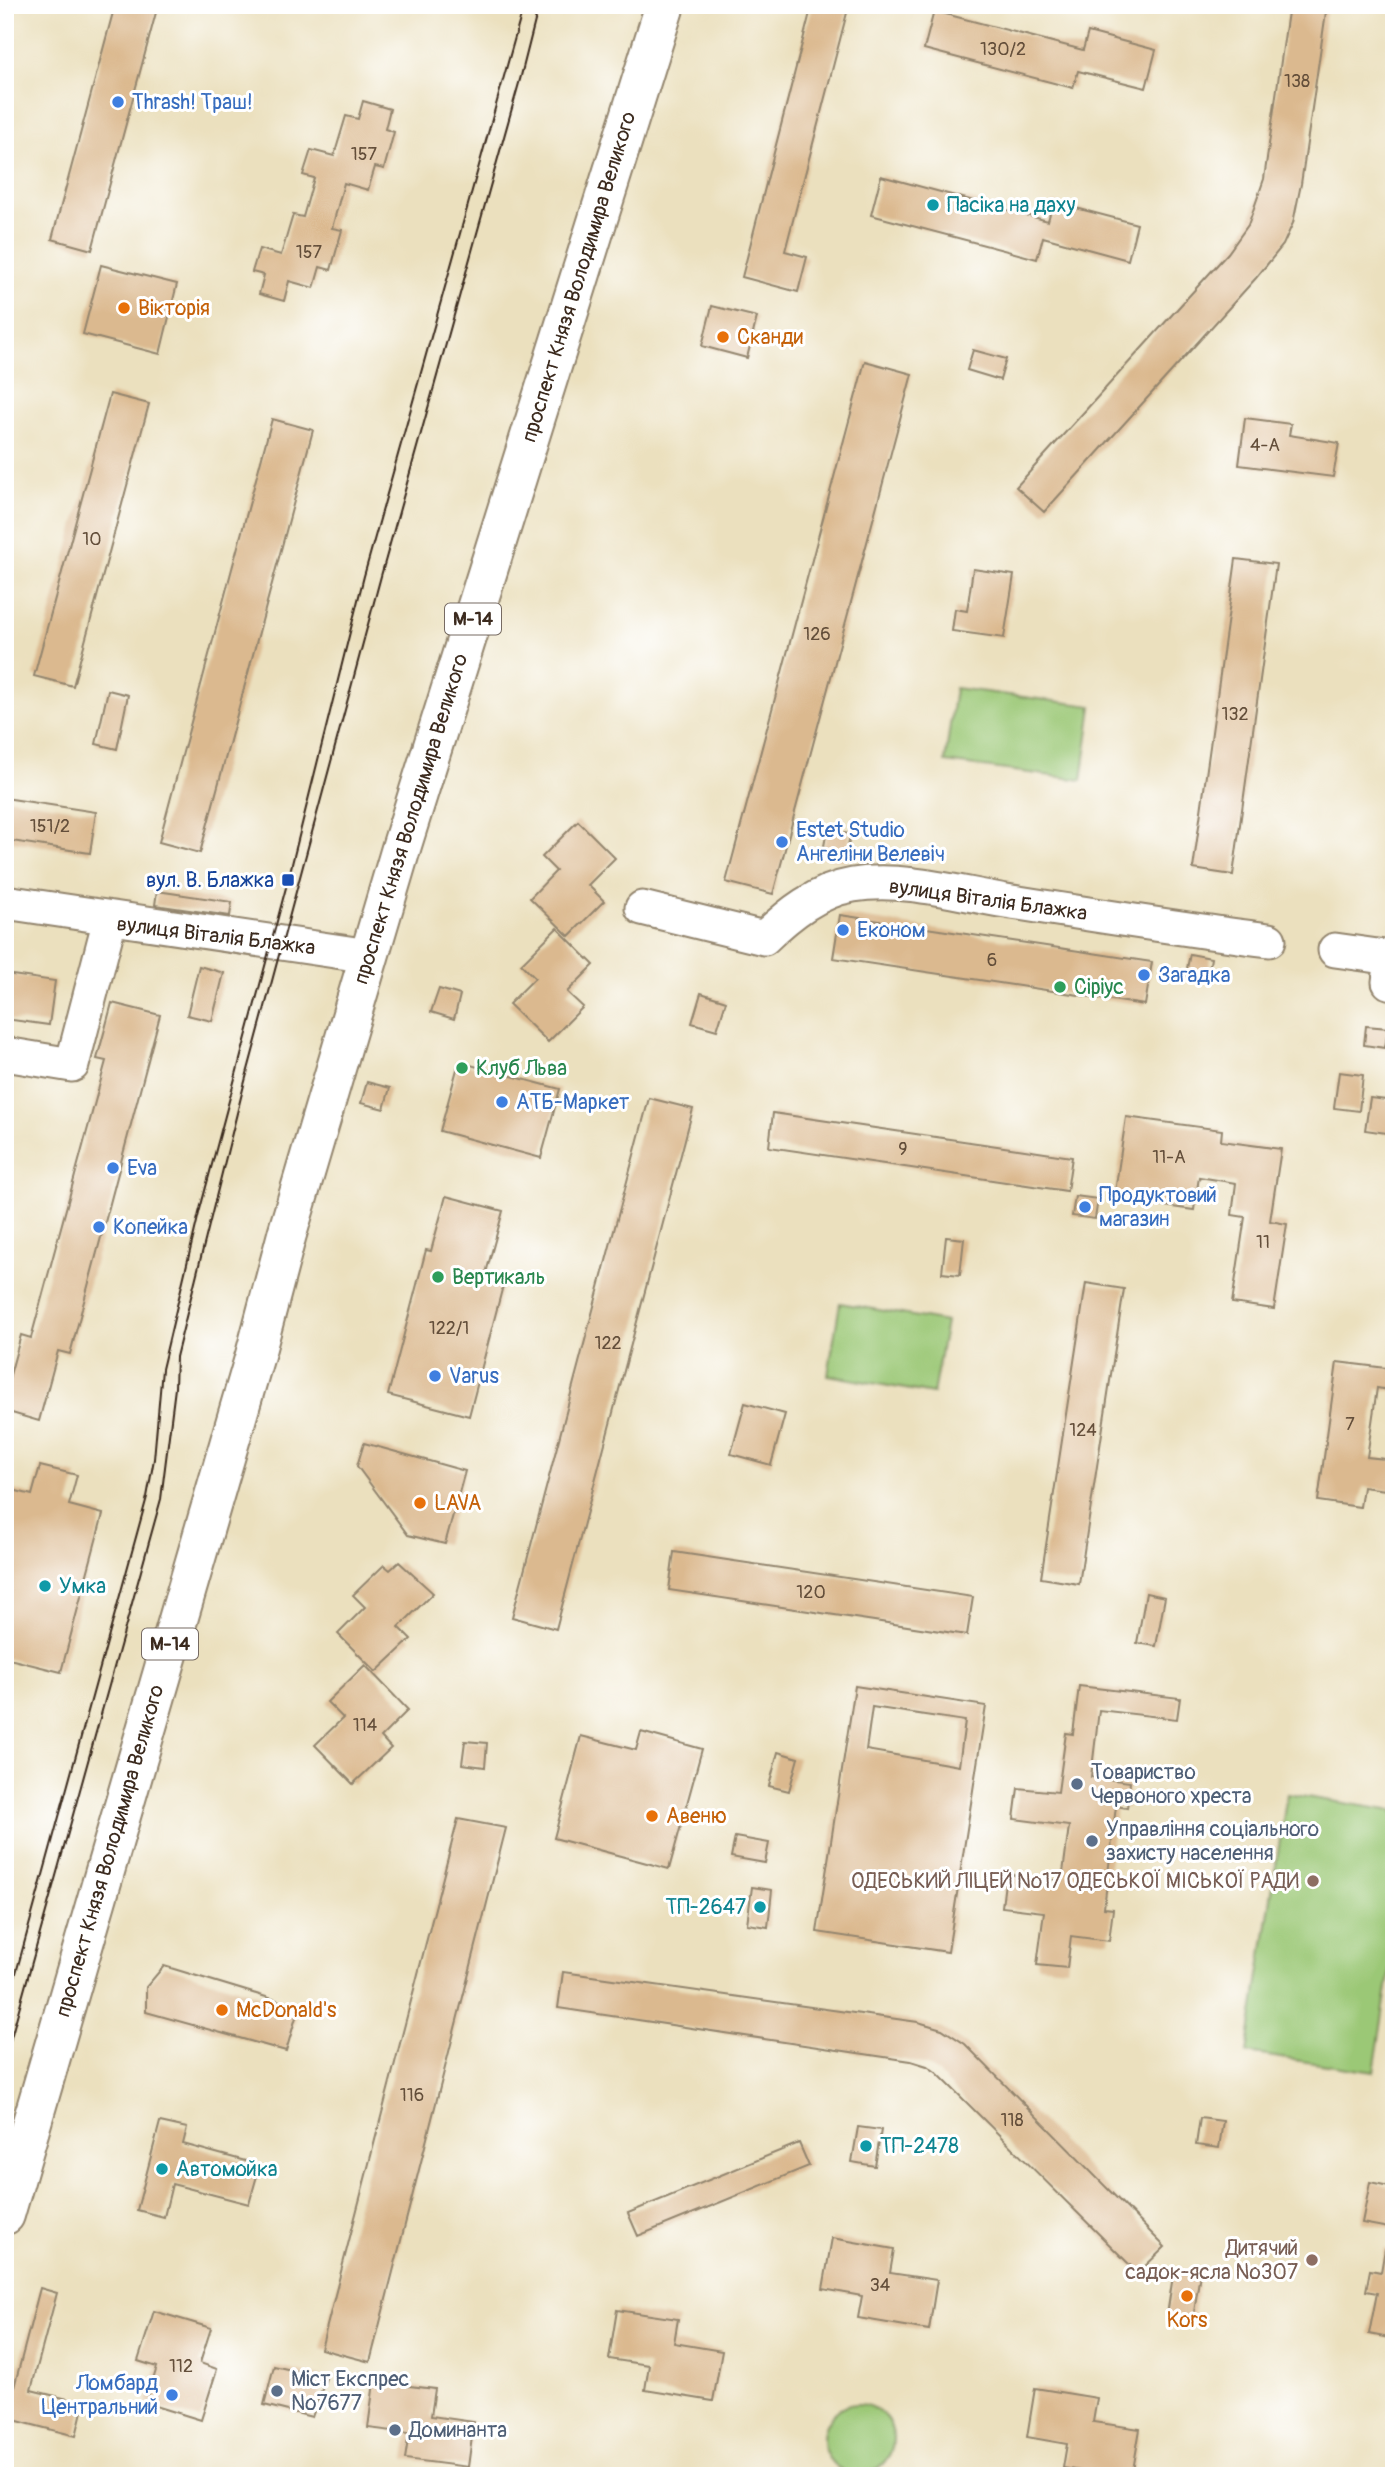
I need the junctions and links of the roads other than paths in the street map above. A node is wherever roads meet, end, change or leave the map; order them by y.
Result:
1 (665, 5) edge
2 (5, 902) edge
3 (642, 908) dead end
4 (110, 919) junction
5 (1269, 940) dead end
6 (1335, 950) dead end
7 (369, 956) junction
8 (1394, 983) edge
9 (5, 1054) edge
10 (5, 2215) edge

1 - 7 highway, проспект Князя Володимира Великого / М-14
2 - 4 street
3 - 5 street, вулиця Віталія Блажка
4 - 7 street, вулиця Віталія Блажка
4 - 9 street, вулиця Віталія Блажка
6 - 8 street
7 - 10 highway, проспект Князя Володимира Великого / М-14

